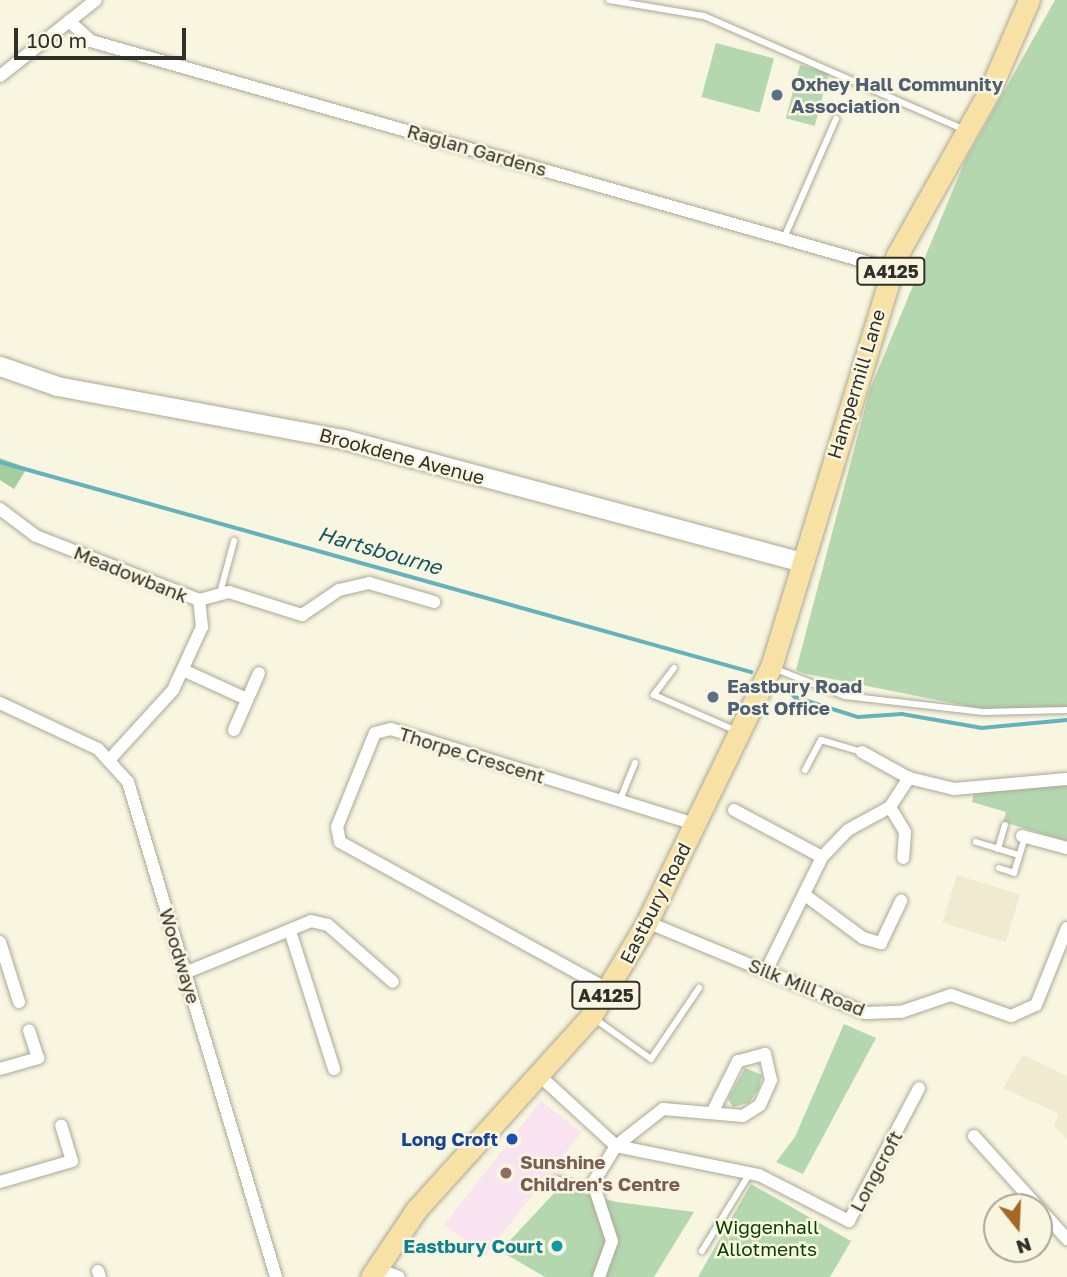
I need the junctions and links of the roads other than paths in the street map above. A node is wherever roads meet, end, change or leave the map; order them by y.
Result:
1 (96, 0) edge
2 (609, 0) edge
3 (1029, 0) edge
4 (69, 21) junction
5 (0, 76) edge
6 (836, 119) dead end
7 (967, 132) junction
8 (784, 237) junction
9 (891, 269) junction
10 (0, 366) edge
11 (0, 509) edge
12 (234, 541) dead end
13 (802, 562) junction
14 (220, 593) junction
15 (199, 600) junction
16 (434, 602) dead end
17 (771, 667) junction
18 (674, 668) dead end
19 (183, 670) junction
20 (259, 673) dead end
21 (247, 699) junction
22 (0, 703) edge
23 (1067, 710) edge
24 (234, 730) dead end
25 (739, 732) junction
26 (862, 752) joint
27 (111, 758) junction
28 (635, 763) dead end
29 (806, 770) dead end
30 (909, 778) junction
31 (1067, 779) edge
32 (620, 801) junction
33 (890, 807) junction
34 (734, 810) dead end
35 (695, 824) junction
36 (1005, 825) dead end
37 (1024, 837) joint
38 (976, 842) dead end
39 (1067, 848) edge
40 (998, 849) junction
41 (1019, 855) junction
42 (822, 857) junction
43 (902, 858) dead end
44 (999, 868) dead end
45 (806, 895) junction
46 (901, 901) dead end
47 (647, 922) junction
48 (1067, 928) edge
49 (289, 931) junction
50 (0, 942) edge
51 (2, 957) edge
52 (1063, 957) edge
53 (766, 971) junction
54 (185, 973) junction
55 (393, 982) dead end
56 (699, 988) dead end
57 (609, 990) junction
58 (19, 1002) dead end
59 (591, 1016) junction
60 (29, 1030) dead end
61 (0, 1069) edge
62 (334, 1069) dead end
63 (541, 1077) junction
64 (919, 1088) dead end
65 (714, 1109) junction
66 (61, 1126) dead end
67 (974, 1136) dead end
68 (616, 1146) junction
69 (750, 1173) junction
70 (556, 1179) dead end
71 (0, 1182) edge
72 (596, 1192) junction
73 (1025, 1193) edge
74 (1053, 1224) edge
75 (1067, 1239) edge
76 (702, 1251) dead end
77 (374, 1273) edge
78 (276, 1277) edge
79 (399, 1277) edge
80 (599, 1277) edge

1 - 4 street
2 - 7 lane
3 - 7 main road, Hampermill Lane / A4125
4 - 5 street
4 - 8 street, Raglan Gardens
6 - 8 lane
7 - 9 main road, Hampermill Lane / A4125
8 - 9 street, Raglan Gardens
9 - 13 main road, Hampermill Lane / A4125
10 - 13 main road, Brookdene Avenue
11 - 15 street, Meadowbank
12 - 14 lane
13 - 17 main road, Hampermill Lane / A4125
14 - 15 street
14 - 16 street
15 - 19 street, Meadowbank
17 - 23 lane
17 - 25 main road, Eastbury Road / A4125
18 - 25 lane
19 - 21 street
19 - 27 street, Meadowbank
20 - 21 street
21 - 24 street
22 - 27 street
25 - 35 main road, Eastbury Road / A4125
26 - 29 lane
26 - 30 street
27 - 54 street, Woodwaye
28 - 32 lane
30 - 31 street
30 - 33 street
32 - 35 street, Thorpe Crescent
32 - 57 street, Thorpe Crescent
33 - 42 street
33 - 43 street
34 - 42 street
35 - 47 main road, Eastbury Road / A4125
36 - 40 lane
37 - 39 street
37 - 41 lane
38 - 40 lane
40 - 41 lane
41 - 44 lane
42 - 45 street
45 - 46 street
45 - 53 street
47 - 53 street, Silk Mill Road
47 - 57 main road, Eastbury Road / A4125
48 - 52 street, Silk Mill Road
49 - 54 street
49 - 55 street
49 - 62 street
50 - 51 street
51 - 58 street
52 - 53 street, Silk Mill Road
54 - 78 street, Woodwaye
56 - 59 lane
57 - 59 main road, Eastbury Road / A4125
59 - 63 main road, Eastbury Road / A4125
60 - 61 street
63 - 68 street
63 - 77 main road, Eastbury Road / A4125
64 - 69 street, Longcroft
65 - 65 street
65 - 68 street
66 - 71 street
67 - 73 street
68 - 69 street, Longcroft
68 - 72 street
69 - 76 lane
70 - 72 lane
72 - 80 street
74 - 75 street
77 - 79 street

